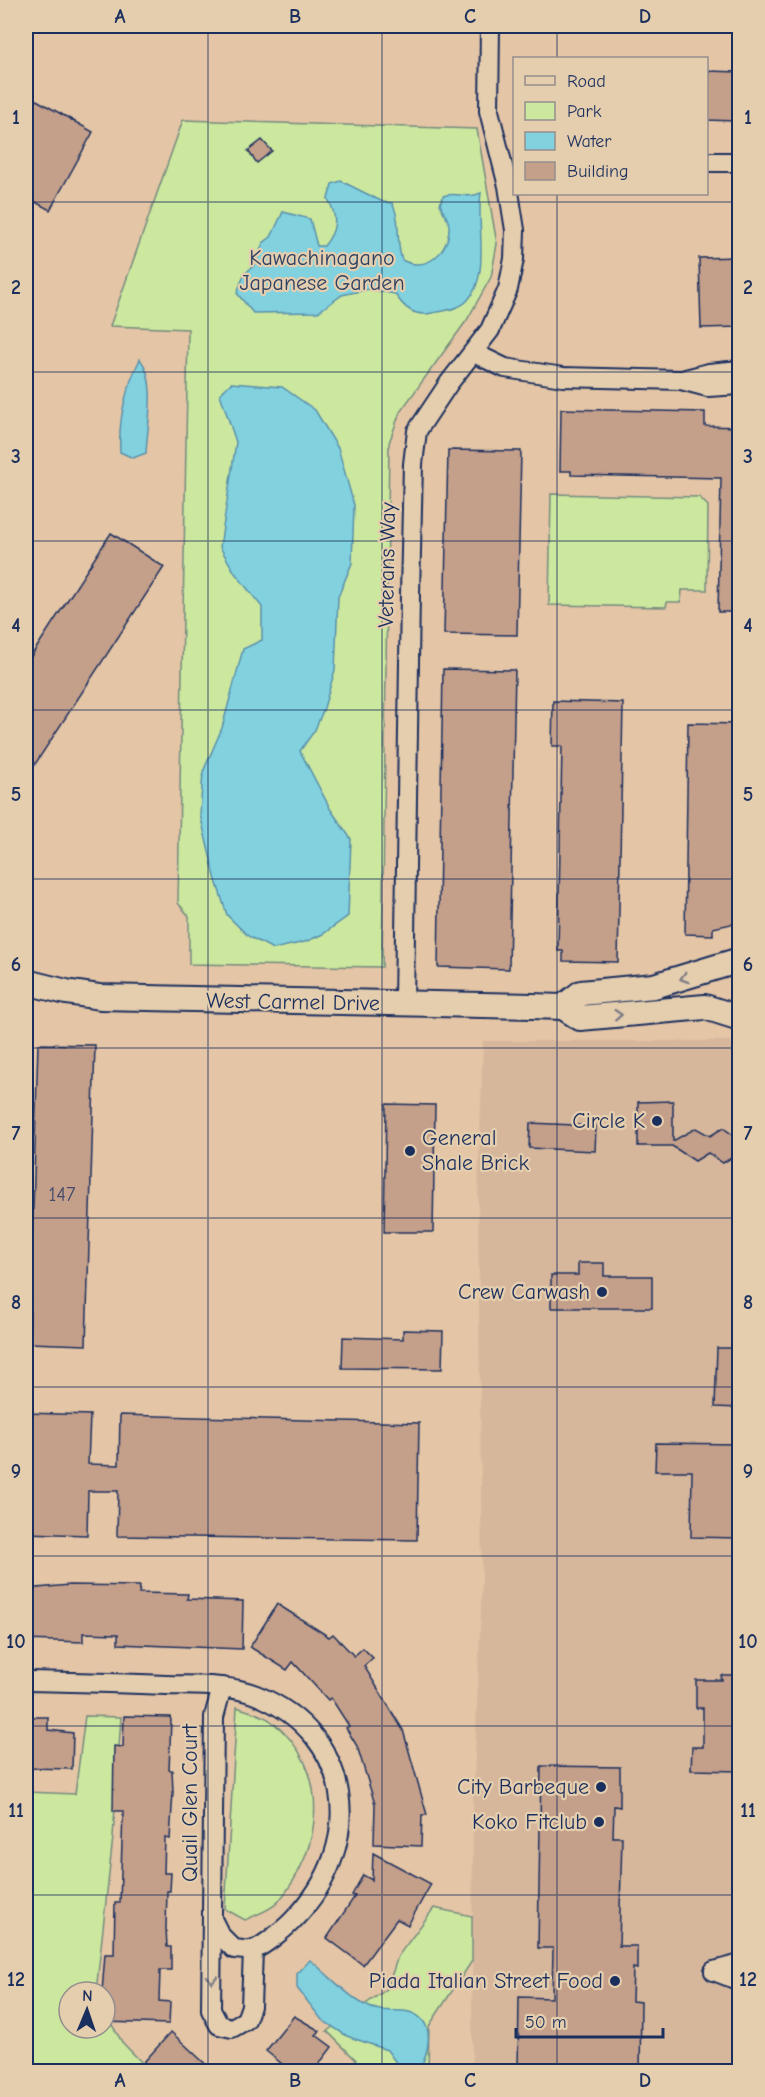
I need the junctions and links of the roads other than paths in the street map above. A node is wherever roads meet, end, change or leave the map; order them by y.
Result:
1 (490, 26) edge
2 (509, 158) edge
3 (708, 162) edge
4 (740, 162) edge
5 (474, 353) junction
6 (740, 370) edge
7 (681, 380) junction
8 (740, 385) edge
9 (740, 960) edge
10 (26, 982) edge
11 (404, 1003) junction
12 (563, 1007) junction
13 (740, 1018) edge
14 (26, 1681) edge
15 (222, 1687) junction
16 (213, 1921) junction
17 (253, 1950) junction
18 (740, 1964) edge
19 (740, 1981) edge

1 - 2 street, Veterans Way
2 - 5 street, Veterans Way
3 - 4 street
5 - 7 street
5 - 11 street, Veterans Way
6 - 7 street
7 - 8 street
9 -> 12 street
10 - 11 street, West Carmel Drive
11 - 12 street, West Carmel Drive
12 -> 13 street, West Carmel Drive
14 - 15 street
15 - 16 street, Quail Glen Court
15 - 17 street
16 - 17 street
16 -> 17 street, Quail Glen Court
18 - 19 street

